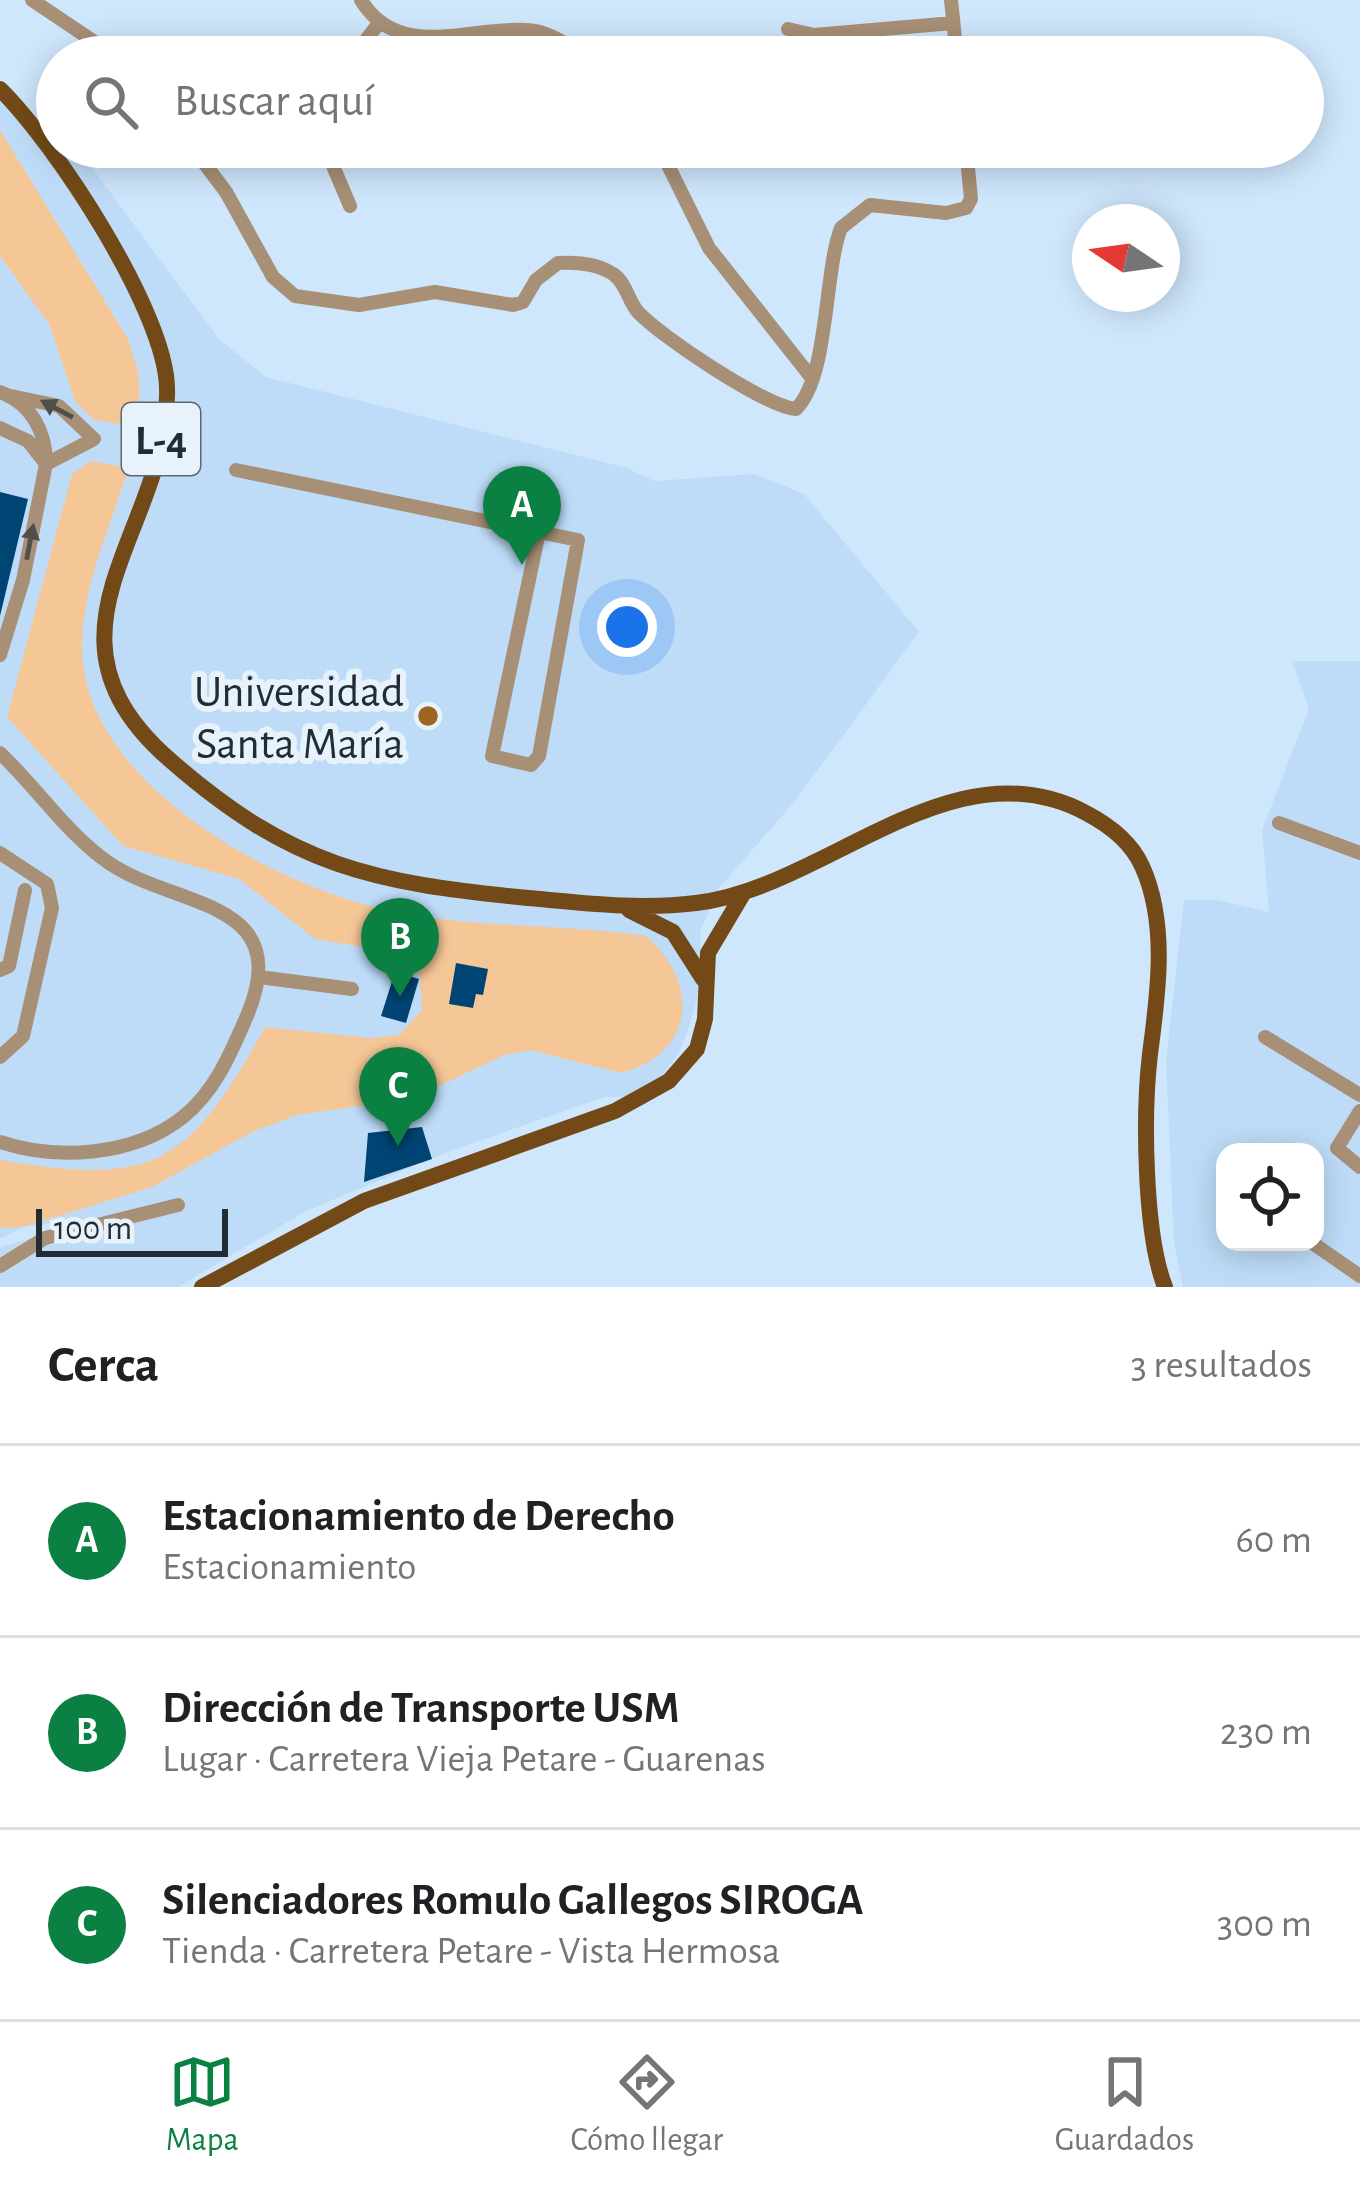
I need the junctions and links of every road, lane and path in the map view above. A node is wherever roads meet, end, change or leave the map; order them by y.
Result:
1 (32, 0) edge
2 (361, 0) edge
3 (951, 0) edge
4 (379, 23) junction
5 (953, 23) junction
6 (788, 29) dead end
7 (85, 36) edge
8 (369, 36) edge
9 (428, 36) edge
10 (456, 36) edge
11 (553, 36) edge
12 (955, 36) edge
13 (0, 89) edge
14 (36, 133) edge
15 (63, 168) edge
16 (207, 168) edge
17 (334, 168) edge
18 (669, 168) edge
19 (967, 168) edge
20 (350, 206) dead end
21 (811, 377) junction
22 (5, 394) edge
23 (0, 428) edge
24 (46, 464) junction
25 (236, 470) dead end
26 (539, 532) junction
27 (0, 655) edge
28 (0, 753) edge
29 (1279, 823) dead end
30 (0, 853) edge
31 (1360, 853) edge
32 (25, 890) dead end
33 (743, 893) junction
34 (623, 907) junction
35 (0, 970) edge
36 (259, 977) junction
37 (703, 980) junction
38 (352, 989) dead end
39 (1265, 1036) dead end
40 (0, 1057) edge
41 (1360, 1095) edge
42 (1360, 1111) edge
43 (0, 1142) edge
44 (1360, 1167) edge
45 (178, 1205) dead end
46 (1322, 1251) edge
47 (0, 1266) edge
48 (1358, 1281) edge
49 (202, 1287) edge
50 (1165, 1287) edge

1 - 7 street
2 - 4 street
3 - 5 street
4 - 8 street
4 - 9 street
5 - 6 street
5 - 12 street
10 - 11 street
13 - 14 main road, L-4
15 - 34 main road, L-4
16 - 21 street
17 - 20 street
18 - 21 street
19 - 21 street
22 - 24 street
24 -> 22 street
23 - 24 street
27 -> 24 street
25 - 26 street
26 - 26 street
28 - 36 street
29 - 31 street
30 - 40 street
32 - 35 street
33 - 34 main road
33 - 37 main road
33 - 50 main road
34 - 37 main road, L-4
36 - 38 street
36 - 43 street
37 - 49 main road
39 - 41 street
42 - 44 street
45 - 47 street
46 - 48 street

